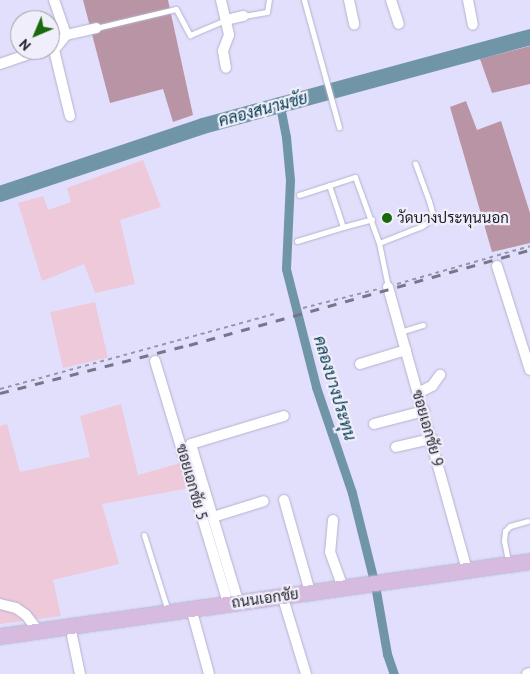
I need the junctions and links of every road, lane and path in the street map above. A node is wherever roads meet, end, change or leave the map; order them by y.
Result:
1 (54, 0) edge
2 (221, 0) edge
3 (269, 0) edge
4 (304, 0) edge
5 (349, 0) edge
6 (391, 0) edge
7 (468, 0) edge
8 (244, 16) joint
9 (226, 20) junction
10 (354, 24) dead end
11 (399, 24) dead end
12 (473, 25) dead end
13 (96, 28) joint
14 (66, 35) junction
15 (60, 40) edge
16 (56, 60) edge
17 (226, 68) dead end
18 (70, 116) dead end
19 (339, 127) dead end
20 (415, 163) dead end
21 (329, 185) junction
22 (299, 195) dead end
23 (372, 219) junction
24 (343, 227) junction
25 (297, 241) dead end
26 (379, 243) junction
27 (530, 246) edge
28 (497, 266) dead end
29 (388, 287) junction
30 (303, 308) dead end
31 (274, 314) dead end
32 (423, 325) dead end
33 (400, 332) junction
34 (406, 350) junction
35 (155, 361) dead end
36 (360, 364) dead end
37 (530, 370) edge
38 (440, 375) dead end
39 (0, 389) edge
40 (418, 392) junction
41 (424, 411) junction
42 (284, 416) dead end
43 (374, 424) dead end
44 (432, 439) junction
45 (396, 447) dead end
46 (284, 500) dead end
47 (264, 501) dead end
48 (213, 517) junction
49 (333, 520) dead end
50 (527, 521) dead end
51 (144, 535) dead end
52 (530, 562) edge
53 (508, 564) junction
54 (467, 570) junction
55 (350, 587) junction
56 (310, 592) junction
57 (282, 596) junction
58 (233, 602) junction
59 (0, 604) edge
60 (191, 608) junction
61 (168, 611) junction
62 (70, 626) junction
63 (38, 631) junction
64 (0, 636) edge
65 (80, 674) edge
66 (209, 674) edge
67 (306, 674) edge

1 - 14 street
2 - 9 street
3 - 8 lane
4 - 19 lane
5 - 10 street
6 - 11 street
7 - 12 street
8 - 9 street
9 - 13 lane
9 - 17 street
13 - 14 street
14 - 15 street
16 - 18 street
20 - 26 lane
21 - 22 lane
21 - 23 lane
21 - 24 lane
23 - 24 lane
23 - 26 lane
24 - 25 lane
26 - 29 lane
27 - 29 path
28 - 37 street
29 - 30 path
29 - 33 street, ซอยเอกชัย 9
31 - 39 path
32 - 33 lane
33 - 34 street, ซอยเอกชัย 9
34 - 36 street
34 - 40 street, ซอยเอกชัย 9
35 - 58 street, ซอยเอกชัย 5
38 - 40 street
40 - 41 street, ซอยเอกชัย 9
41 - 43 street
41 - 44 street, ซอยเอกชัย 9
42 - 48 street
44 - 45 street
44 - 54 street, ซอยเอกชัย 9
46 - 56 street
47 - 48 street
48 - 58 street
49 - 55 street
50 - 53 lane
51 - 61 lane
52 - 53 main road, ถนนเอกชัย
53 - 54 main road, ถนนเอกชัย
54 - 55 main road, ถนนเอกชัย
55 - 56 main road, ถนนเอกชัย
56 - 57 main road, ถนนเอกชัย
57 - 58 main road, ถนนเอกชัย
57 - 67 street
58 - 60 main road, ถนนเอกชัย
59 - 63 street
60 - 61 main road, ถนนเอกชัย
60 - 66 street
61 - 62 main road, ถนนเอกชัย
62 - 63 main road, ถนนเอกชัย
62 - 65 street
63 - 64 main road, ถนนเอกชัย

